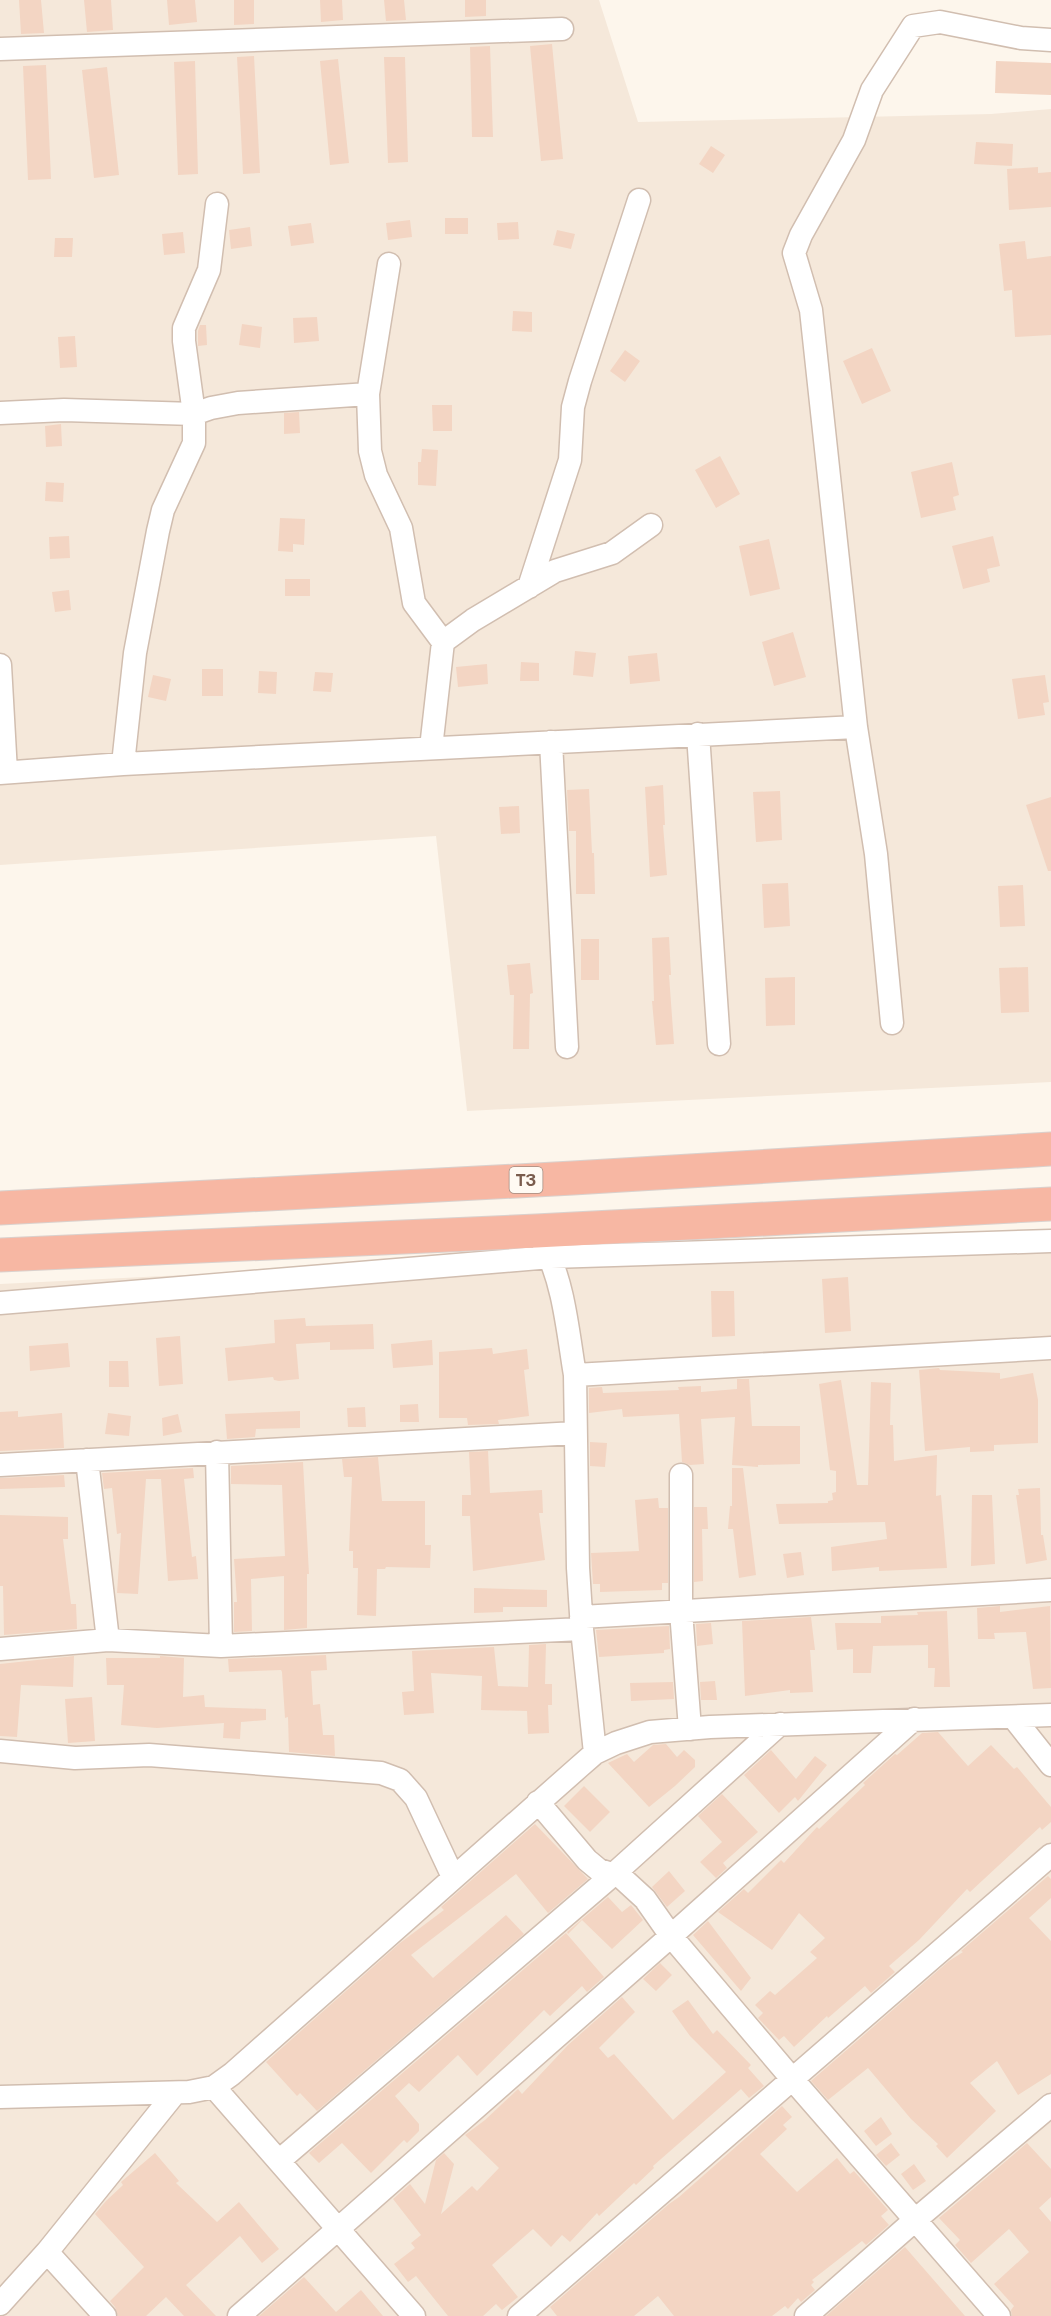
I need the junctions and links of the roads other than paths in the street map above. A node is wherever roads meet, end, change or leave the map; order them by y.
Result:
1 (562, 29) dead end
2 (1051, 40) edge
3 (0, 49) edge
4 (639, 200) dead end
5 (217, 204) dead end
6 (389, 264) dead end
7 (368, 394) junction
8 (0, 413) edge
9 (194, 414) junction
10 (651, 525) dead end
11 (529, 587) junction
12 (443, 642) junction
13 (0, 665) edge
14 (856, 727) junction
15 (698, 734) junction
16 (551, 742) junction
17 (430, 748) junction
18 (123, 764) junction
19 (3, 773) edge
20 (892, 1023) dead end
21 (719, 1044) dead end
22 (567, 1047) dead end
23 (1051, 1149) edge
24 (1051, 1204) edge
25 (0, 1208) edge
26 (1051, 1240) edge
27 (544, 1244) junction
28 (0, 1255) edge
29 (0, 1303) edge
30 (1051, 1348) edge
31 (575, 1375) junction
32 (575, 1433) junction
33 (217, 1452) junction
34 (87, 1460) junction
35 (0, 1465) edge
36 (681, 1475) dead end
37 (1051, 1590) edge
38 (681, 1611) junction
39 (581, 1623) junction
40 (108, 1640) junction
41 (221, 1646) junction
42 (0, 1649) edge
43 (1051, 1715) edge
44 (1013, 1717) junction
45 (914, 1719) junction
46 (780, 1724) junction
47 (690, 1729) junction
48 (0, 1751) edge
49 (596, 1754) junction
50 (1051, 1765) edge
51 (538, 1802) junction
52 (1051, 1855) edge
53 (615, 1873) junction
54 (453, 1876) junction
55 (671, 1936) junction
56 (793, 2080) junction
57 (214, 2087) junction
58 (175, 2093) junction
59 (0, 2097) edge
60 (1051, 2105) edge
61 (280, 2160) junction
62 (914, 2221) junction
63 (339, 2229) junction
64 (47, 2252) junction
65 (0, 2304) edge
66 (105, 2316) edge
67 (239, 2316) edge
68 (414, 2316) edge
69 (519, 2316) edge
70 (806, 2316) edge
71 (999, 2316) edge

1 - 3 street
2 - 14 street
4 - 11 street
5 - 9 street
6 - 7 street
7 - 9 street
7 - 12 street
8 - 9 street
9 - 18 street
10 - 11 street
11 - 12 street
12 - 17 street
13 - 19 street
14 - 15 street
14 - 20 street
15 - 16 street
15 - 21 street
16 - 17 street
16 - 22 street
17 - 18 street
18 - 19 street
23 - 25 highway, T3
24 - 27 highway
26 - 27 street
27 - 28 highway
27 - 29 street
27 - 31 street
30 - 31 street
31 - 32 street
32 - 33 street
32 - 39 street
33 - 34 street
33 - 41 street
34 - 35 street
34 - 40 street
36 - 38 street
37 - 38 street
38 - 39 street
38 - 47 street
39 - 41 street
39 - 49 street
40 - 41 street
40 - 42 street
43 - 44 street
44 - 45 street
44 - 50 street
45 - 46 street
45 - 55 street
46 - 47 street
46 - 53 street
47 - 49 street
48 - 54 street
49 - 51 street
51 - 53 street
51 - 54 street
52 - 56 street
53 - 55 street
53 - 61 street
54 - 57 street
55 - 56 street
55 - 63 street
56 - 62 street
56 - 69 street
57 - 58 street
57 - 61 street
58 - 59 street
58 - 64 street
60 - 62 street
61 - 63 street
62 - 70 street
62 - 71 street
63 - 67 street
63 - 68 street
64 - 65 street
64 - 66 street

